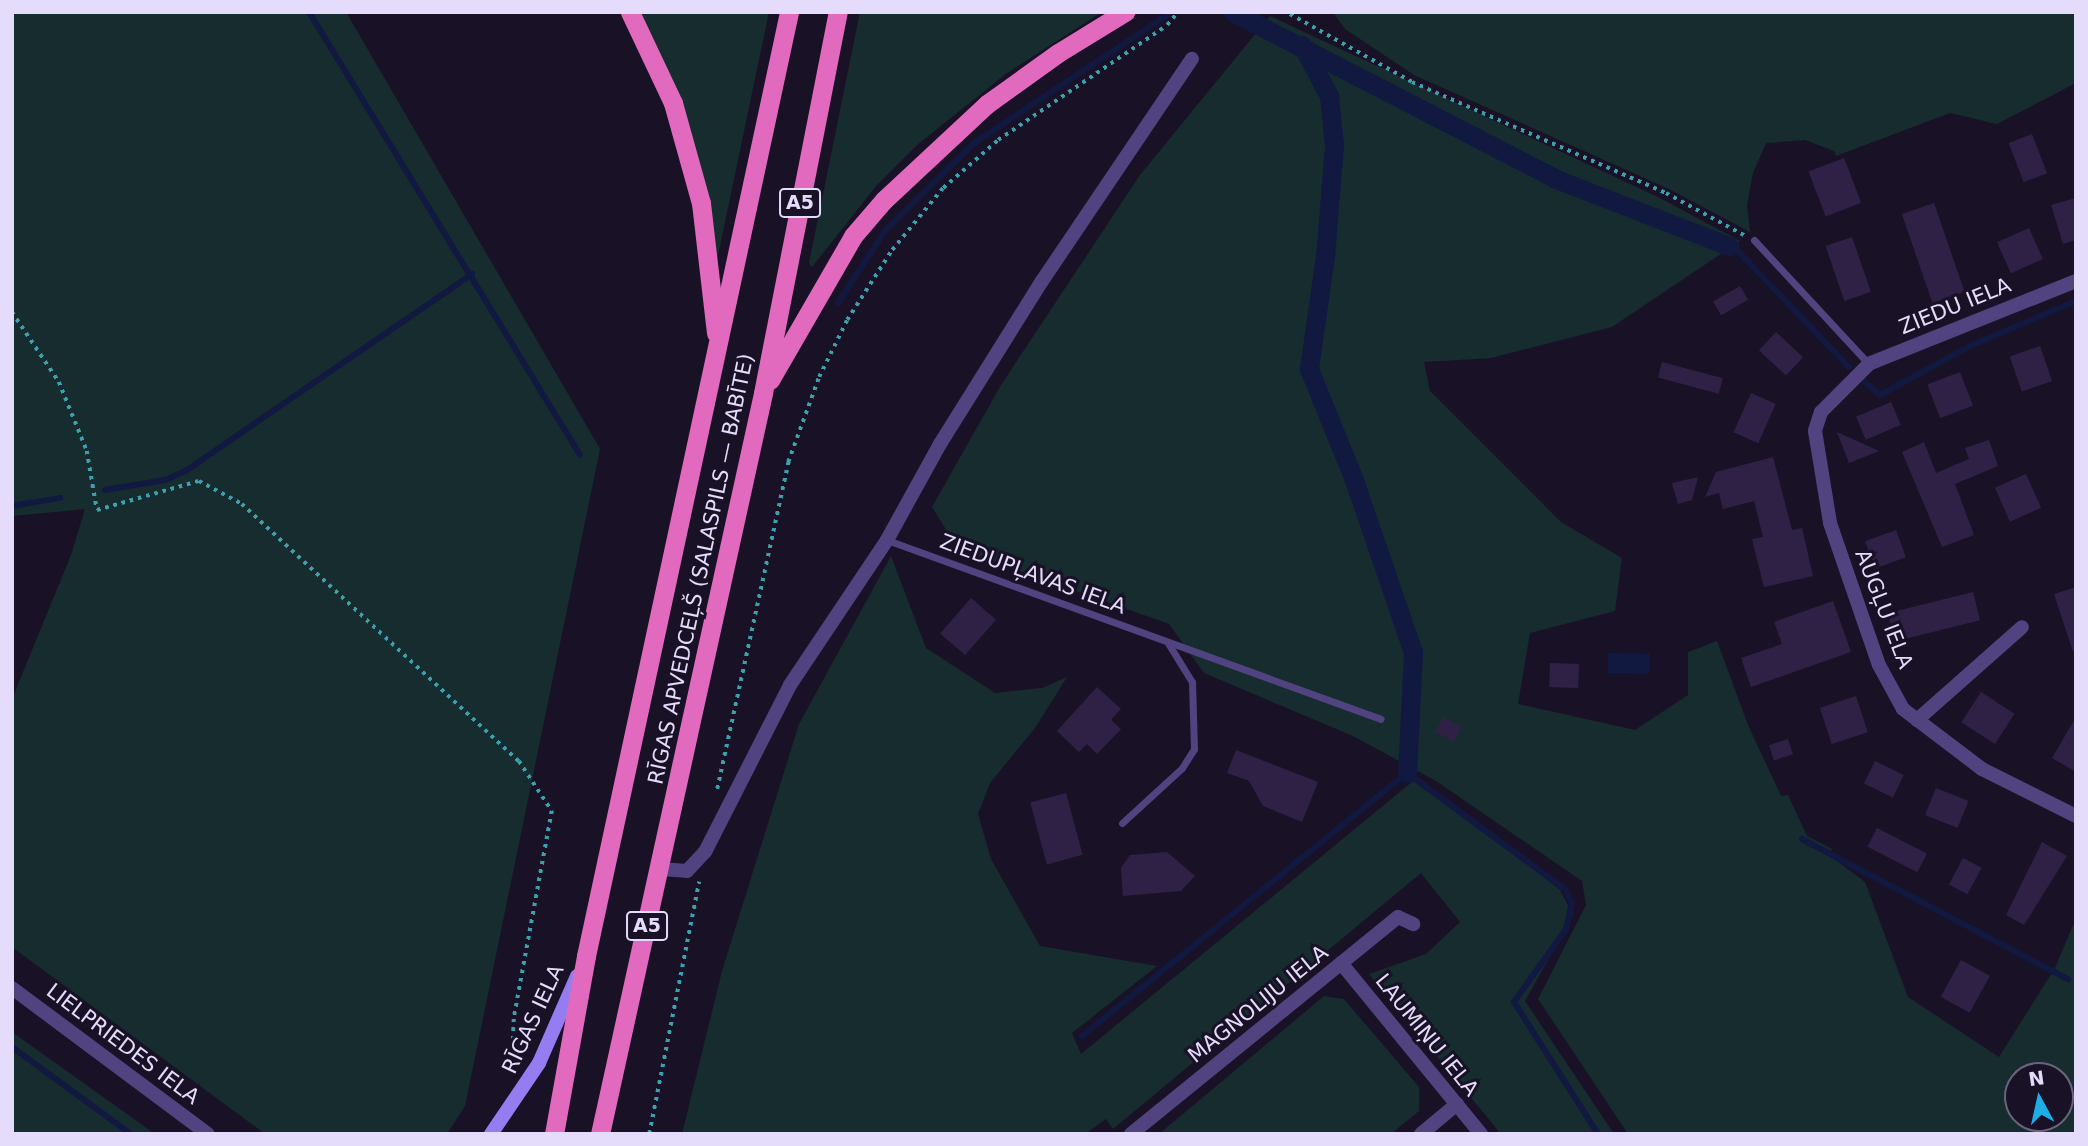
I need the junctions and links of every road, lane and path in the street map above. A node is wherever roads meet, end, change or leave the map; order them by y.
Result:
1 (630, 12) edge
2 (789, 12) edge
3 (838, 12) edge
4 (1125, 12) edge
5 (1178, 12) edge
6 (1290, 14) dead end
7 (1192, 59) dead end
8 (1754, 240) joint
9 (2076, 281) edge
10 (12, 312) edge
11 (719, 351) junction
12 (1869, 364) junction
13 (1854, 376) joint
14 (763, 393) junction
15 (887, 540) junction
16 (2022, 627) dead end
17 (1168, 642) junction
18 (1381, 719) dead end
19 (1917, 720) junction
20 (715, 799) dead end
21 (2076, 816) edge
22 (1122, 823) dead end
23 (705, 852) junction
24 (660, 869) junction
25 (1413, 924) dead end
26 (586, 956) junction
27 (1341, 964) junction
28 (12, 988) edge
29 (1457, 1104) junction
30 (510, 1109) junction
31 (208, 1134) edge
32 (491, 1134) edge
33 (554, 1134) edge
34 (600, 1134) edge
35 (649, 1134) edge
36 (1131, 1134) edge
37 (1421, 1134) edge
38 (1481, 1134) edge

1 - 11 highway
2 - 11 highway, RĪGAS APVEDCEĻŠ (SALASPILS — BABĪTE) / A5
3 - 14 highway, RĪGAS APVEDCEĻŠ (SALASPILS — BABĪTE) / A5
4 - 14 highway
5 - 20 path
6 - 8 path
7 - 15 street
8 - 12 lane
9 - 12 street, ZIEDU IELA
10 - 30 path
11 - 26 highway, RĪGAS APVEDCEĻŠ (SALASPILS — BABĪTE) / A5
12 - 13 street, ZIEDU IELA
13 - 19 street, AUGĻU IELA
14 - 24 highway, RĪGAS APVEDCEĻŠ (SALASPILS — BABĪTE) / A5
15 - 17 lane, ZIEDUPĻAVAS IELA
15 - 23 street
16 - 19 street
17 - 18 lane, ZIEDUPĻAVAS IELA
17 - 22 lane
19 - 21 street, AUGĻU IELA
23 - 24 street
23 - 35 path
24 - 34 highway, RĪGAS APVEDCEĻŠ (SALASPILS — BABĪTE) / A5
25 - 27 street, MAGNOLIJU IELA
26 - 30 main road, RĪGAS IELA
26 - 33 highway, RĪGAS APVEDCEĻŠ (SALASPILS — BABĪTE) / A5
27 - 29 street, LAUMIŅU IELA
27 - 36 street, MAGNOLIJU IELA
28 - 31 street, LIELPRIEDES IELA
29 - 37 street
29 - 38 street, LAUMIŅU IELA
30 - 32 main road, RĪGAS IELA

